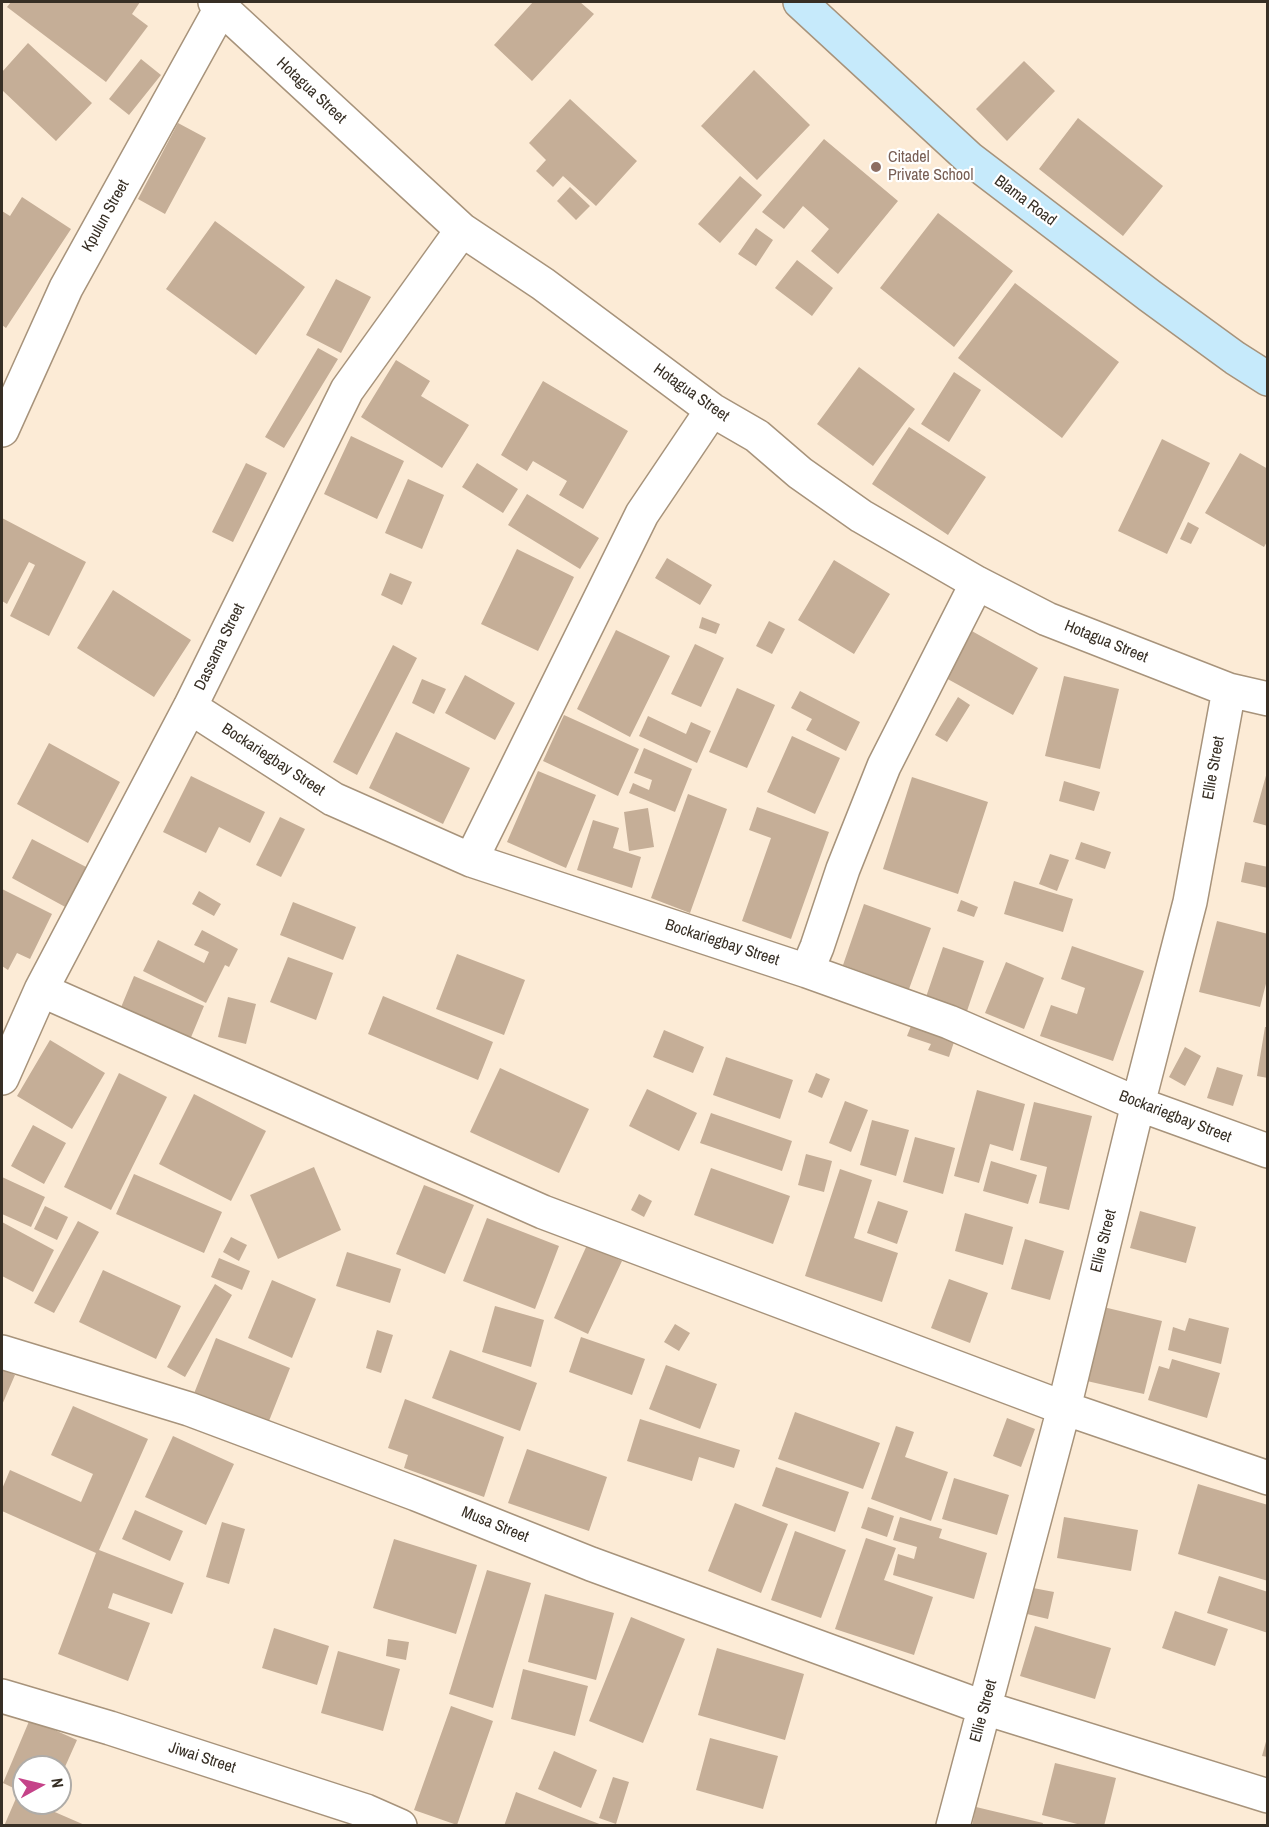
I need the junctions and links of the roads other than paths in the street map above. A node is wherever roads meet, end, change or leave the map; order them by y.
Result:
1 (800, 2) edge
2 (218, 5) edge
3 (462, 230) junction
4 (1268, 379) edge
5 (712, 410) junction
6 (2, 430) edge
7 (977, 583) junction
8 (1228, 690) junction
9 (1268, 699) edge
10 (190, 707) junction
11 (471, 860) junction
12 (807, 971) junction
13 (41, 990) junction
14 (2, 1078) edge
15 (1138, 1104) junction
16 (1268, 1151) edge
17 (2, 1352) edge
18 (1064, 1408) junction
19 (1268, 1478) edge
20 (2, 1696) edge
21 (985, 1708) junction
22 (1268, 1796) edge
23 (400, 1826) edge
24 (953, 1826) edge

1 - 4 street, Blama Road
2 - 3 street, Hotagua Street
2 - 6 street, Kpulun Street
3 - 5 street, Hotagua Street
3 - 10 street, Dassama Street
5 - 7 street, Hotagua Street
5 - 11 street
7 - 8 street, Hotagua Street
7 - 12 street
8 - 9 street
8 - 15 street, Ellie Street
10 - 11 street, Bockariegbay Street
10 - 13 street, Dassama Street
11 - 12 street, Bockariegbay Street
12 - 15 street, Bockariegbay Street
13 - 14 street, Dassama Street
13 - 18 street
15 - 16 street, Bockariegbay Street
15 - 18 street, Ellie Street
17 - 21 street, Musa Street
18 - 19 street
18 - 21 street, Ellie Street
20 - 23 street, Jiwai Street
21 - 22 street, Musa Street
21 - 24 street, Ellie Street

